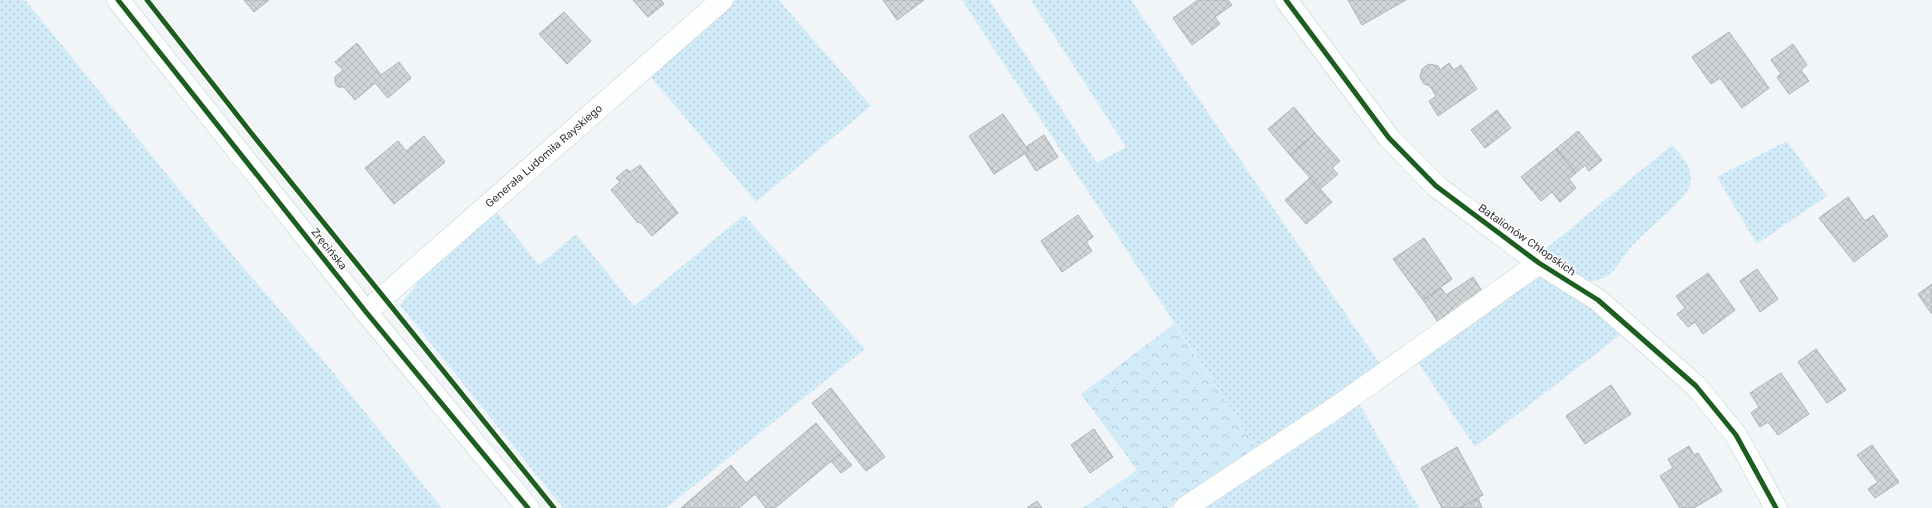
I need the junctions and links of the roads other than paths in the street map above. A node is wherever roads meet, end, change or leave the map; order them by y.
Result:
1 (118, 0) edge
2 (722, 0) edge
3 (1286, 0) edge
4 (1539, 263) junction
5 (366, 312) junction
6 (528, 508) edge
7 (1185, 508) edge
8 (1776, 508) edge

1 - 5 street, Zręcińska
2 - 5 street, Generała Ludomiła Rayskiego
3 - 4 street, Batalionów Chłopskich
4 - 7 street
4 - 8 street, Batalionów Chłopskich
5 - 6 street, Zręcińska

